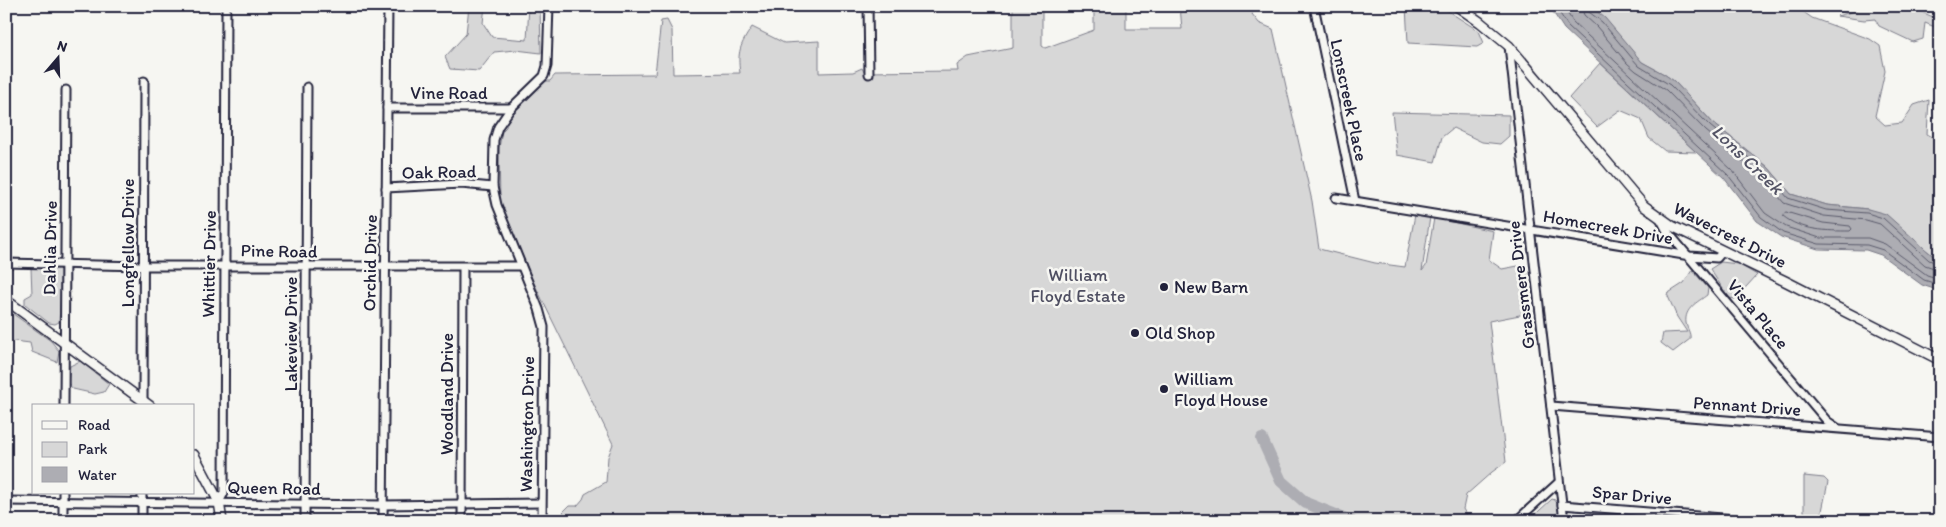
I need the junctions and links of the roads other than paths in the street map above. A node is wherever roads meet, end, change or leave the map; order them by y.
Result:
1 (226, 6) edge
2 (388, 6) edge
3 (549, 6) edge
4 (868, 6) edge
5 (1314, 6) edge
6 (1457, 6) edge
7 (1509, 46) junction
8 (869, 74) dead end
9 (144, 81) dead end
10 (307, 87) dead end
11 (66, 90) dead end
12 (387, 108) junction
13 (511, 108) junction
14 (493, 187) junction
15 (386, 188) junction
16 (1336, 198) dead end
17 (1355, 201) junction
18 (1660, 218) junction
19 (1529, 229) junction
20 (1723, 251) junction
21 (1690, 256) junction
22 (6, 263) edge
23 (64, 263) junction
24 (143, 266) junction
25 (224, 266) junction
26 (307, 266) junction
27 (521, 266) junction
28 (385, 267) junction
29 (463, 267) junction
30 (6, 300) edge
31 (64, 342) junction
32 (1940, 360) edge
33 (64, 404) edge
34 (145, 404) edge
35 (1551, 406) junction
36 (1836, 428) junction
37 (1940, 437) edge
38 (195, 457) edge
39 (1559, 482) junction
40 (142, 494) edge
41 (63, 497) edge
42 (6, 501) edge
43 (142, 502) junction
44 (219, 502) junction
45 (541, 503) junction
46 (305, 504) junction
47 (383, 505) junction
48 (462, 505) junction
49 (1562, 505) junction
50 (63, 521) edge
51 (142, 521) edge
52 (222, 521) edge
53 (305, 521) edge
54 (383, 521) edge
55 (462, 521) edge
56 (542, 521) edge
57 (1516, 521) edge
58 (1564, 521) edge
59 (1759, 521) edge

1 - 25 street, Whittier Drive
2 - 12 street, Orchid Drive
3 - 13 street, Washington Drive
4 - 8 street
5 - 17 street, Lonscreek Place
6 - 7 street, Wavecrest Drive
7 - 18 street, Wavecrest Drive
7 - 19 street, Grassmere Drive
9 - 24 street, Longfellow Drive
10 - 26 street, Lakeview Drive
11 - 23 street, Dahlia Drive
12 - 13 street, Vine Road
12 - 15 street, Orchid Drive
13 - 14 street, Washington Drive
14 - 15 street, Oak Road
14 - 27 street, Washington Drive
15 - 28 street, Orchid Drive
16 - 17 street, Homecreek Drive
17 - 19 street, Homecreek Drive
18 - 20 street, Wavecrest Drive
18 - 21 street, Vista Place
19 - 21 street, Homecreek Drive
19 - 35 street, Grassmere Drive
20 - 21 street, Homecreek Drive
20 - 32 street, Wavecrest Drive
21 - 36 street, Vista Place
22 - 23 street, Pine Road
23 - 24 street, Pine Road
23 - 31 street, Dahlia Drive
24 - 25 street, Pine Road
24 - 34 street, Longfellow Drive
25 - 26 street, Pine Road
25 - 44 street, Whittier Drive
26 - 28 street, Pine Road
26 - 46 street, Lakeview Drive
27 - 29 street, Pine Road
27 - 45 street, Washington Drive
28 - 29 street, Pine Road
28 - 47 street, Orchid Drive
29 - 48 street, Woodland Drive
30 - 31 street
31 - 33 street, Dahlia Drive
31 - 34 street
35 - 36 street, Pennant Drive
35 - 39 street, Grassmere Drive
36 - 37 street, Pennant Drive
38 - 44 street
39 - 49 street, Grassmere Drive
39 - 57 street
40 - 43 street
41 - 42 street, Queen Road
41 - 43 street, Queen Road
41 - 50 street
43 - 44 street, Queen Road
43 - 51 street
44 - 46 street, Queen Road
44 - 52 street, Whittier Drive
45 - 48 street, Queen Road
45 - 56 street, Washington Drive
46 - 47 street, Queen Road
46 - 53 street, Lakeview Drive
47 - 48 street, Queen Road
47 - 54 street, Orchid Drive
48 - 55 street, Woodland Drive
49 - 58 street, Grassmere Drive
49 - 59 street, Spar Drive

